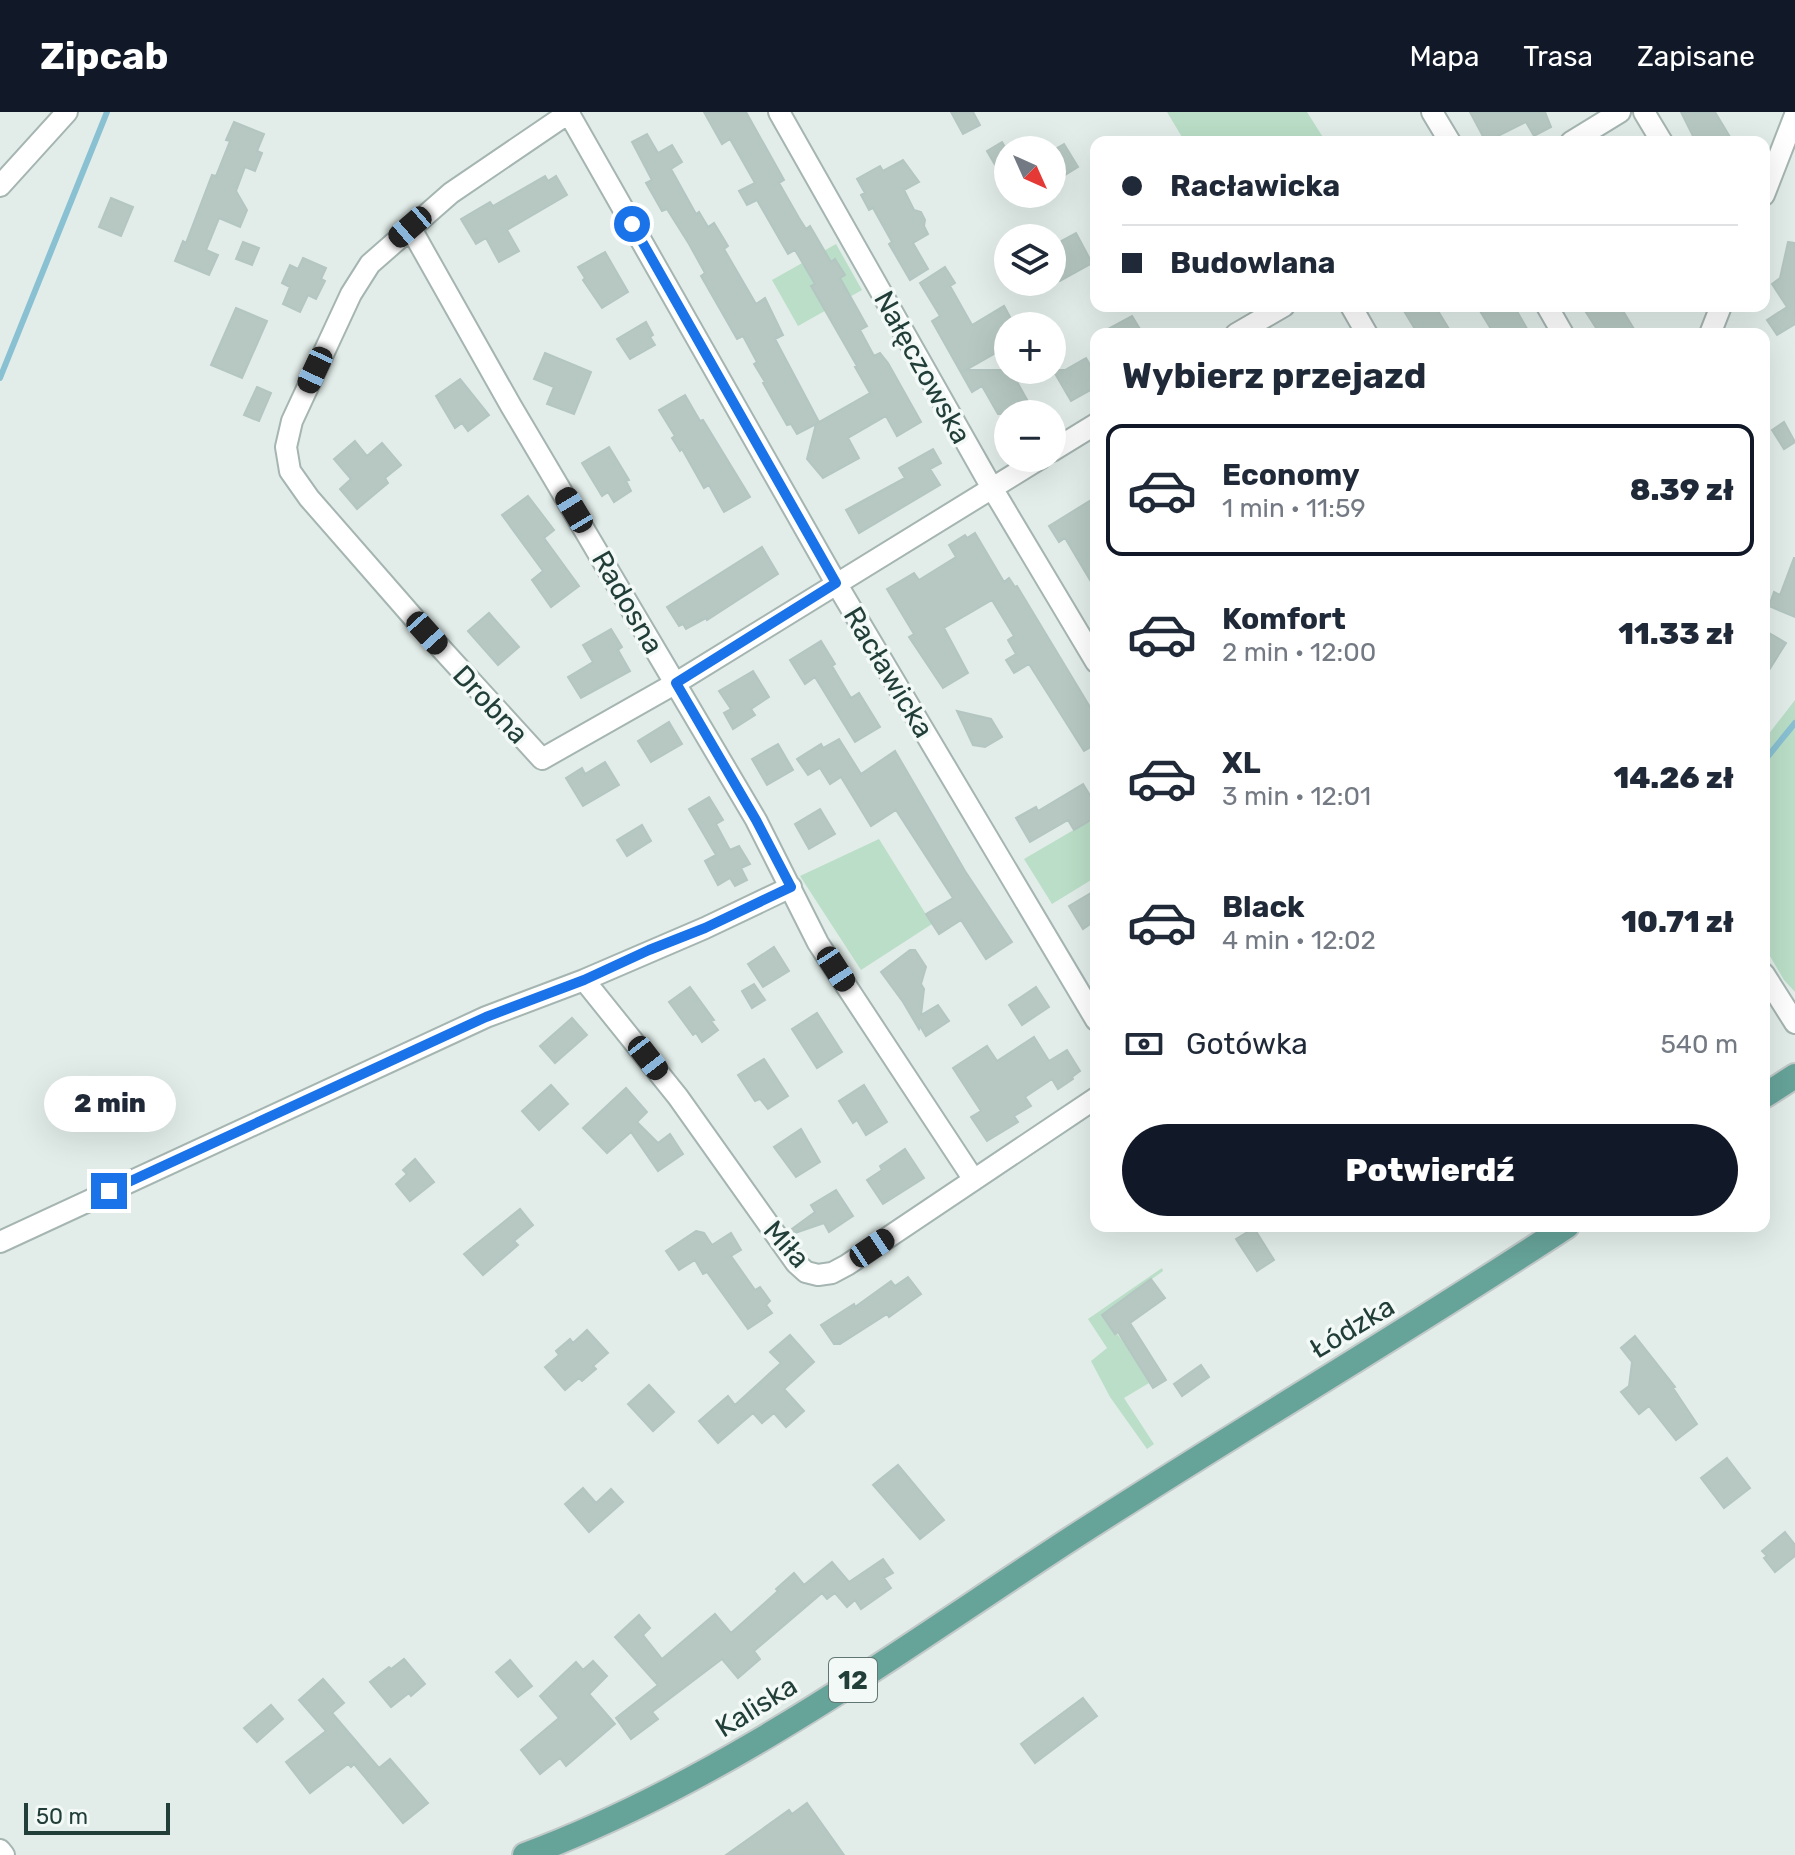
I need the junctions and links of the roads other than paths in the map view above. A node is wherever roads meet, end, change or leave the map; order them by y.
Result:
1 (67, 112) edge
2 (569, 112) edge
3 (779, 112) edge
4 (1432, 112) edge
5 (1620, 112) edge
6 (1644, 112) edge
7 (1795, 115) edge
8 (1446, 136) edge
9 (1581, 136) edge
10 (1658, 136) edge
11 (1770, 180) edge
12 (0, 186) edge
13 (410, 227) junction
14 (1274, 312) edge
15 (1246, 328) edge
16 (1090, 428) edge
17 (1066, 442) edge
18 (1018, 472) edge
19 (992, 488) junction
20 (836, 583) junction
21 (1090, 652) edge
22 (676, 683) junction
23 (791, 887) junction
24 (584, 980) junction
25 (1770, 983) edge
26 (1090, 1010) edge
27 (1795, 1023) edge
28 (1795, 1076) edge
29 (1770, 1092) edge
30 (1090, 1102) edge
31 (974, 1180) junction
32 (1558, 1232) edge
33 (0, 1242) edge
34 (1166, 1477) joint
35 (0, 1850) edge
36 (4, 1855) edge
37 (525, 1855) edge

1 - 12 street
2 - 13 street
2 - 20 street, Racławicka
3 - 19 street, Nałęczowska
4 - 8 street
5 - 9 street
6 - 10 street
7 - 11 street
13 - 22 street, Radosna
13 - 22 street, Drobna
14 - 15 street
16 - 17 street
18 - 19 street, Drobna
19 - 20 street, Drobna
19 - 21 street, Nałęczowska
20 - 22 street, Drobna
20 - 26 street, Racławicka
22 - 23 street, Radosna
23 - 24 street
23 - 31 street, Radosna
24 - 31 street, Miła
24 - 33 street
25 - 27 street
28 - 29 main road
30 - 31 street, Miła
32 - 34 main road, Łódzka / 12
34 - 37 main road, Kaliska / 12
35 - 36 street

